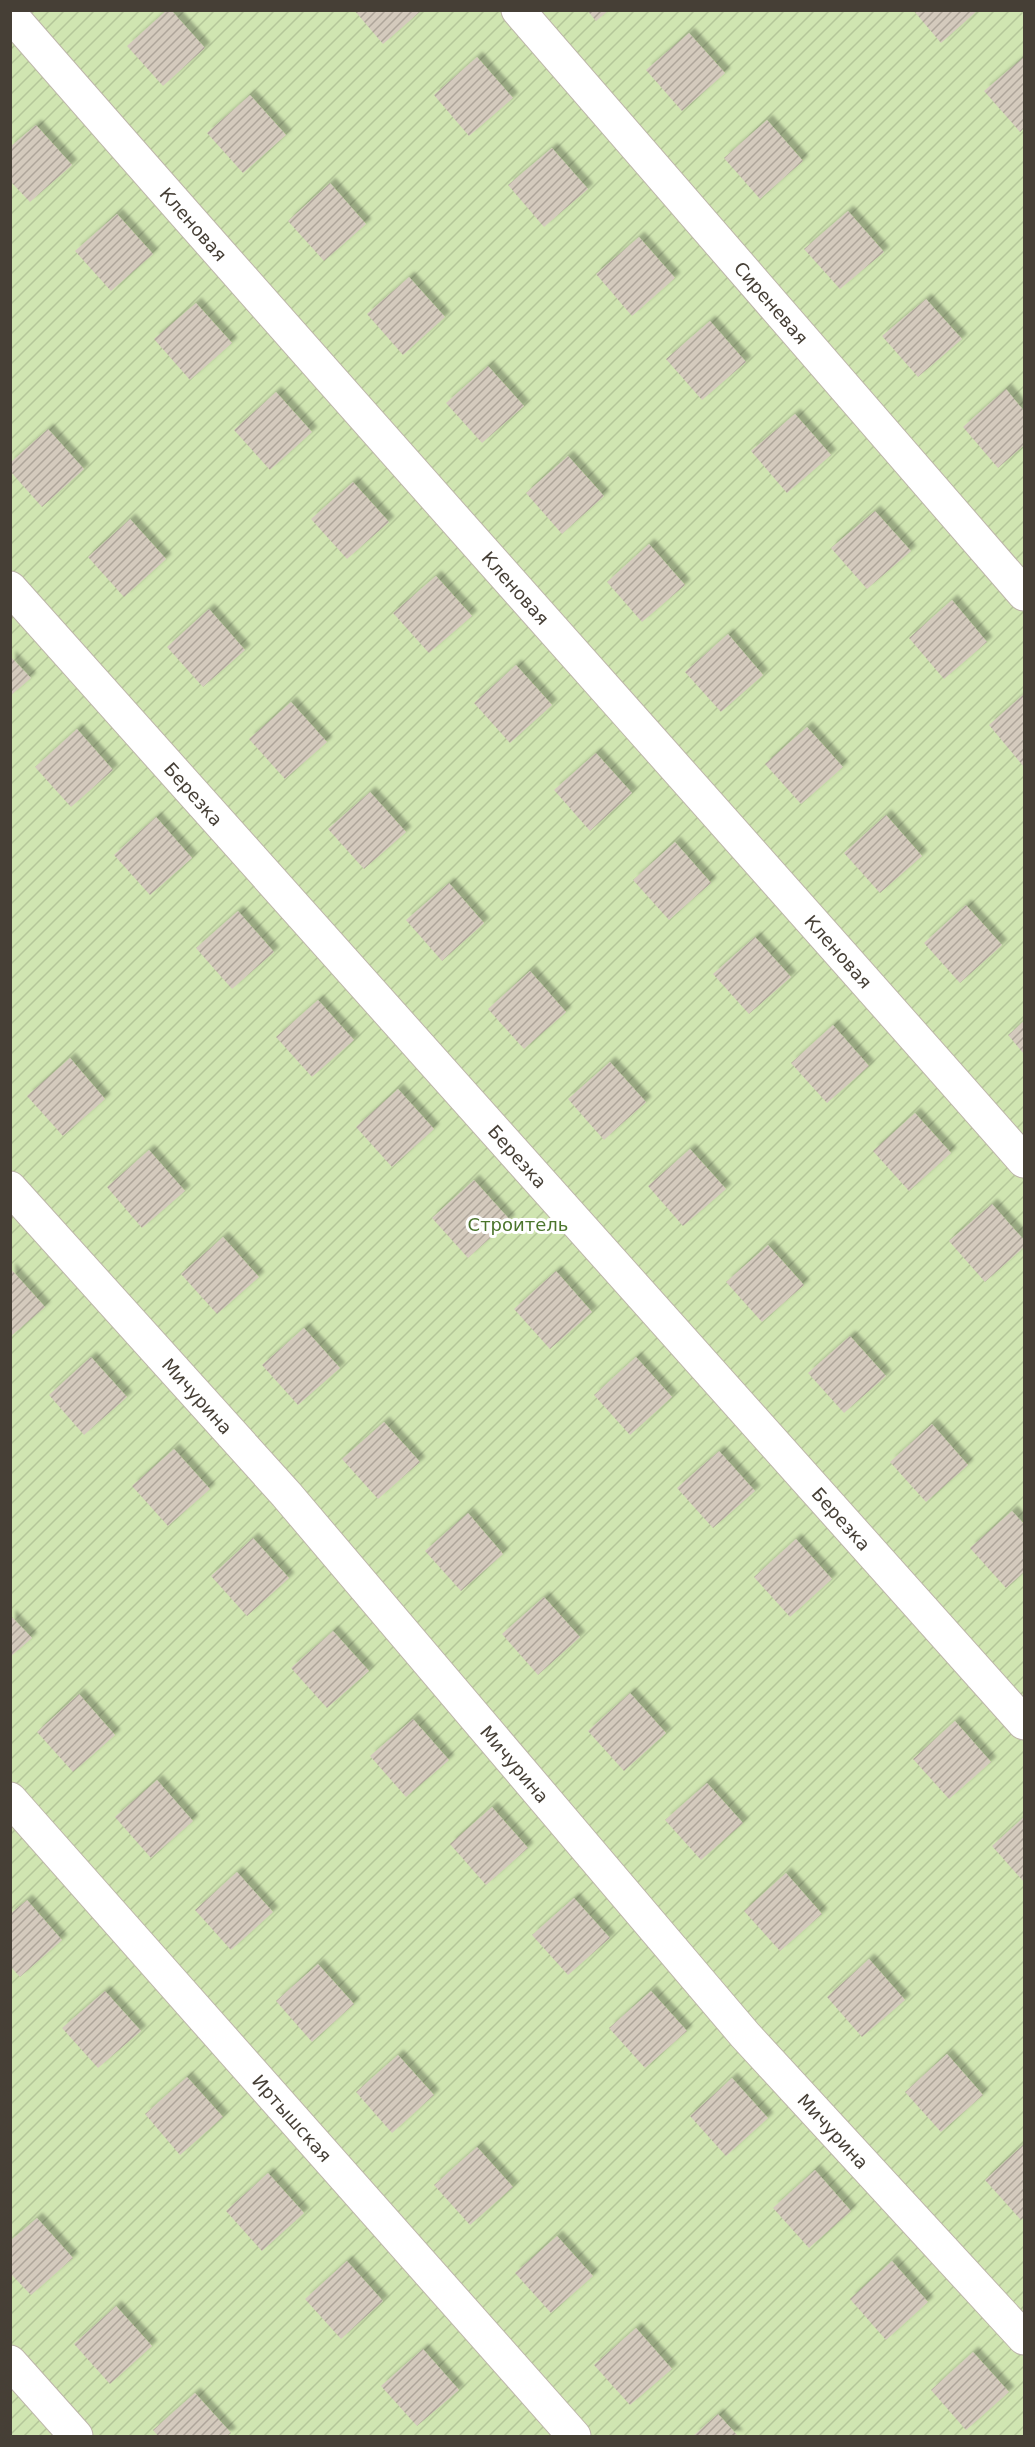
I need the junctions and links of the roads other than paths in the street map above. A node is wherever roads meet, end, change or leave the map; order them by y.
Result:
1 (518, 10) edge
2 (10, 14) edge
3 (10, 588) edge
4 (1024, 594) edge
5 (1024, 1161) edge
6 (10, 1188) edge
7 (1024, 1723) edge
8 (10, 1798) edge
9 (1024, 2338) edge
10 (10, 2362) edge
11 (76, 2436) edge
12 (574, 2436) edge

1 - 4 street, Сиреневая
2 - 5 street, Кленовая
3 - 7 street, Березка
6 - 9 street, Мичурина
8 - 12 street, Иртышская
10 - 11 street

